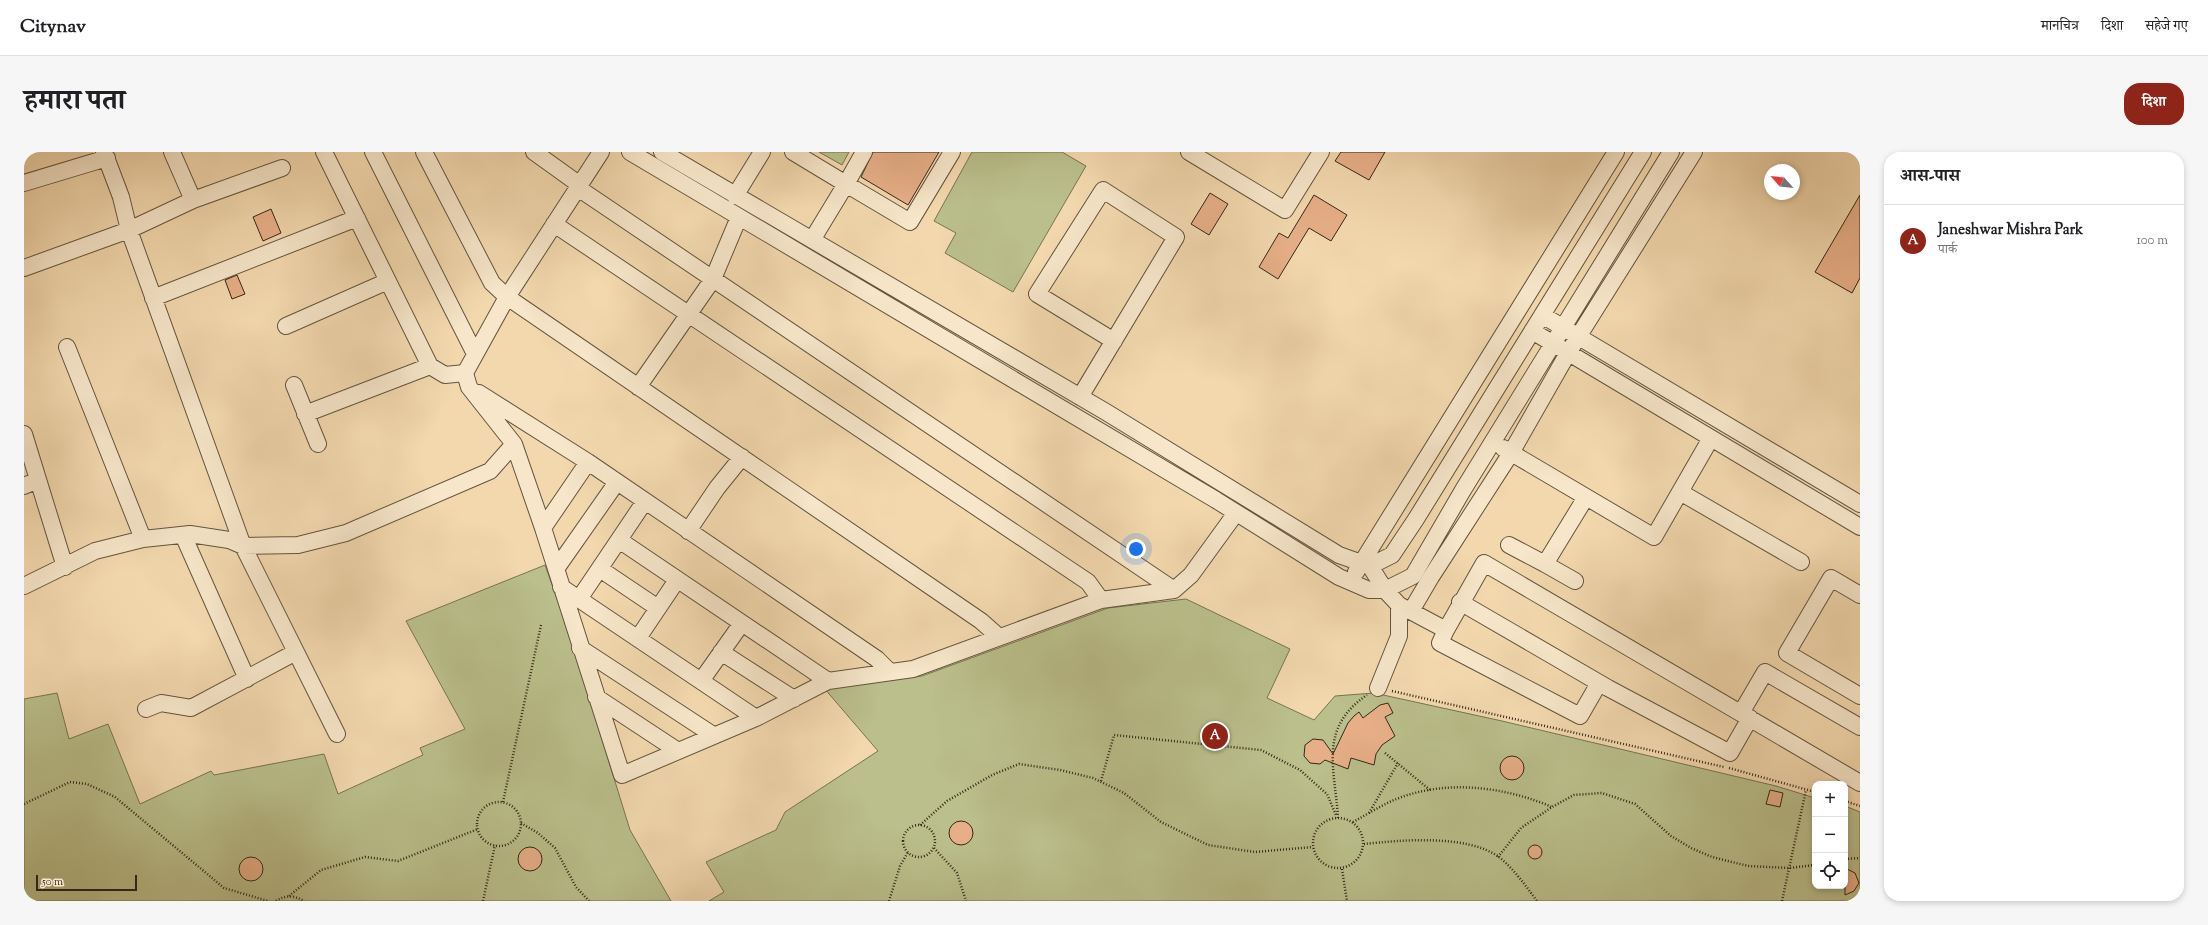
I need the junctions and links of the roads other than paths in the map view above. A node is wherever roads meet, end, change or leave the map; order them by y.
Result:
1 (172, 152) edge
2 (324, 152) edge
3 (373, 152) edge
4 (424, 152) edge
5 (534, 152) edge
6 (601, 152) edge
7 (630, 152) edge
8 (662, 152) edge
9 (762, 152) edge
10 (793, 152) edge
11 (864, 152) edge
12 (952, 152) edge
13 (1189, 152) edge
14 (1321, 152) edge
15 (1616, 152) edge
16 (1643, 152) edge
17 (1671, 152) edge
18 (1694, 152) edge
19 (105, 155) edge
20 (282, 168) dead end
21 (24, 183) edge
22 (846, 184) junction
23 (579, 186) junction
24 (735, 196) junction
25 (193, 200) junction
26 (739, 217) junction
27 (357, 218) junction
28 (554, 224) junction
29 (129, 230) junction
30 (812, 240) junction
31 (24, 268) edge
32 (713, 279) junction
33 (388, 280) junction
34 (507, 297) junction
35 (153, 298) junction
36 (688, 314) junction
37 (1542, 315) junction
38 (286, 326) dead end
39 (1563, 328) junction
40 (1532, 332) junction
41 (1578, 338) junction
42 (1114, 341) junction
43 (1553, 344) junction
44 (67, 347) dead end
45 (1568, 353) junction
46 (475, 354) junction
47 (430, 366) junction
48 (467, 380) junction
49 (294, 385) dead end
50 (638, 387) junction
51 (1080, 397) junction
52 (305, 414) junction
53 (24, 434) edge
54 (1711, 438) junction
55 (1492, 442) junction
56 (318, 444) dead end
57 (514, 444) junction
58 (1511, 453) junction
59 (742, 457) junction
60 (588, 462) junction
61 (616, 482) junction
62 (31, 483) edge
63 (1680, 492) junction
64 (1586, 497) junction
65 (645, 501) junction
66 (1860, 504) edge
67 (1236, 513) junction
68 (1860, 527) edge
69 (543, 528) junction
70 (688, 530) junction
71 (183, 535) junction
72 (143, 539) junction
73 (619, 540) junction
74 (1509, 545) dead end
75 (243, 546) junction
76 (1801, 562) dead end
77 (1545, 564) junction
78 (1366, 565) junction
79 (65, 567) junction
80 (556, 569) junction
81 (600, 569) junction
82 (677, 580) junction
83 (1576, 581) dead end
84 (1350, 582) junction
85 (24, 586) edge
86 (562, 587) junction
87 (1174, 590) junction
88 (1385, 590) junction
89 (1860, 594) edge
90 (579, 599) junction
91 (1101, 600) junction
92 (1460, 602) junction
93 (658, 608) junction
94 (1405, 608) junction
95 (742, 623) junction
96 (1446, 630) junction
97 (1000, 637) junction
98 (638, 638) junction
99 (580, 648) junction
100 (296, 652) junction
101 (722, 652) junction
102 (888, 671) junction
103 (247, 679) junction
104 (701, 681) junction
105 (828, 682) junction
106 (1599, 682) junction
107 (1378, 688) road end
108 (1860, 696) edge
109 (596, 697) junction
110 (794, 699) junction
111 (146, 710) dead end
112 (1746, 715) junction
113 (756, 718) junction
114 (1860, 727) edge
115 (337, 734) dead end
116 (713, 735) junction
117 (678, 751) junction
118 (1860, 782) edge

1 - 25 street
2 - 27 street
3 - 46 street
4 - 34 street
5 - 23 street
6 - 23 street
7 - 26 street
8 - 24 street
9 - 24 street
10 - 22 street
11 - 22 street
12 - 22 street
13 - 14 street
15 - 78 street
16 - 37 street
17 - 39 street
18 - 41 street
19 - 21 street
19 - 29 street
20 - 25 street
22 - 30 street
23 - 28 street
23 - 32 street
24 - 30 street
25 - 29 street
26 - 32 street
26 - 67 street
27 - 33 street
27 - 35 street
28 - 34 street
28 - 36 street
29 - 31 street
29 - 35 street
30 - 51 street
32 - 36 street
32 - 87 street
33 - 38 street
33 - 47 street
34 - 46 street
34 - 50 street
35 - 75 street
36 - 50 street
36 - 91 street
37 - 39 street
37 - 40 street
39 - 41 street
39 - 43 street
40 - 43 street
40 - 78 street
41 - 45 street
41 - 66 street
42 - 42 street
42 - 51 street
43 - 45 street
43 - 55 street
44 - 72 street
45 - 54 street
45 - 58 street
46 - 48 street
47 - 48 street
47 - 52 street
48 - 57 street
48 - 60 street
49 - 52 street
50 - 59 street
51 - 78 street
52 - 56 street
53 - 62 street
54 - 63 street
54 - 68 street
55 - 58 street
55 - 88 street
57 - 69 street
57 - 75 street
58 - 64 street
58 - 94 street
59 - 70 street
59 - 97 street
60 - 61 street
60 - 69 street
61 - 65 street
61 - 80 street
62 - 79 street
63 - 64 street
63 - 76 street
64 - 77 street
65 - 70 street
65 - 73 street
67 - 84 street
67 - 87 street
69 - 80 street
70 - 102 street
71 - 72 street
71 - 75 street
71 - 103 street
72 - 79 street
73 - 81 street
73 - 82 street
74 - 77 street
75 - 100 street
77 - 83 street
78 - 84 street
78 - 88 street
79 - 85 street
80 - 86 street
81 - 90 street
81 - 93 street
82 - 93 street
82 - 95 street
84 - 88 street
86 - 90 street
86 - 99 street
87 - 91 street
88 - 94 street
89 - 108 street
90 - 98 street
91 - 97 street
92 - 96 street
92 - 106 street
92 - 112 street
93 - 98 street
94 - 96 street
94 - 107 street
95 - 101 street
95 - 105 street
96 - 106 street
97 - 102 street
98 - 104 street
99 - 109 street
99 - 116 street
100 - 103 street
100 - 115 street
101 - 104 street
101 - 110 street
102 - 105 street
103 - 111 street
104 - 113 street
105 - 110 street
106 - 112 street
109 - 117 street
109 - 117 street
110 - 113 street
112 - 114 street
112 - 118 street
113 - 116 street
116 - 117 street

